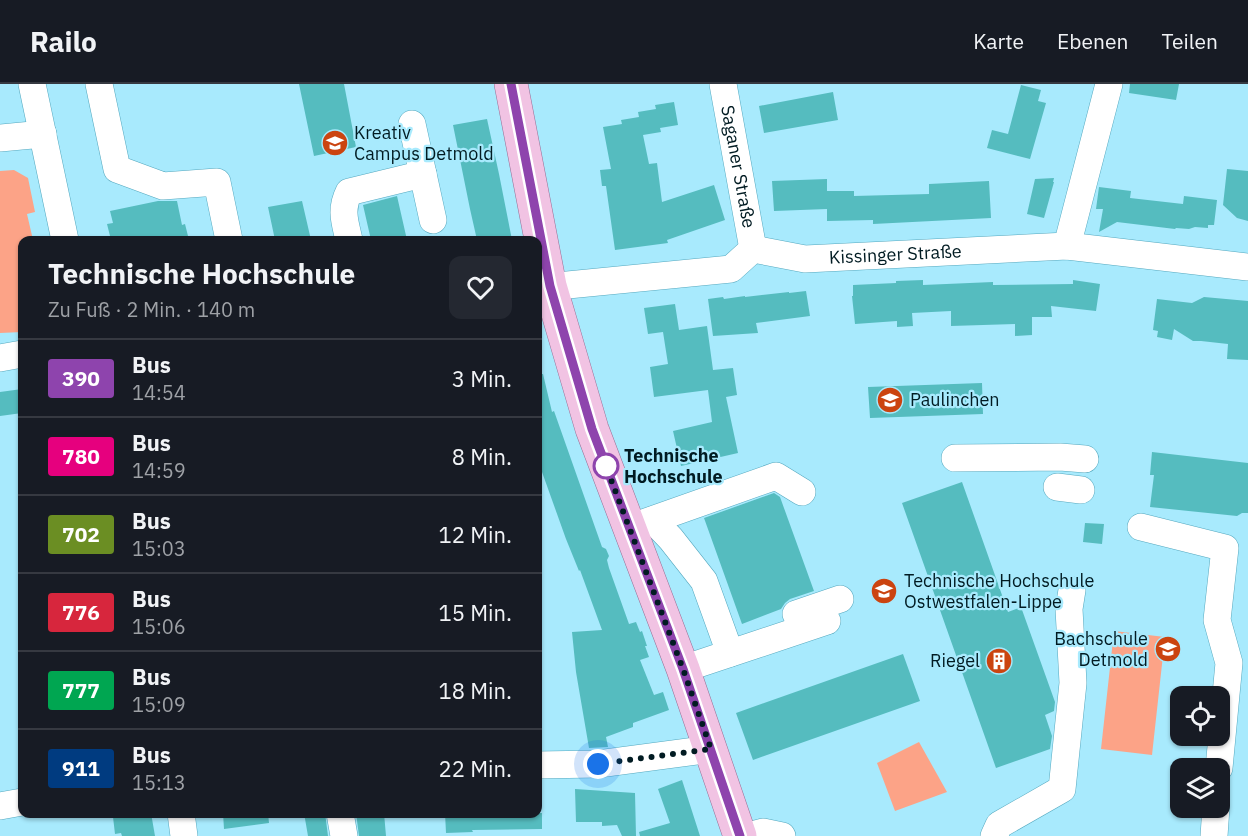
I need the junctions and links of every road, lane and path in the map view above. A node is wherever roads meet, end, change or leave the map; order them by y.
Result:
1 (32, 84) edge
2 (99, 84) edge
3 (511, 84) edge
4 (723, 84) edge
5 (1109, 84) edge
6 (412, 124) dead end
7 (43, 134) junction
8 (0, 138) edge
9 (423, 174) junction
10 (432, 220) dead end
11 (64, 236) edge
12 (228, 236) edge
13 (348, 236) edge
14 (535, 236) edge
15 (1067, 246) junction
16 (753, 249) junction
17 (1248, 267) edge
18 (543, 287) edge
19 (18, 355) edge
20 (0, 358) edge
21 (955, 458) dead end
22 (1085, 459) dead end
23 (802, 492) dead end
24 (641, 524) junction
25 (1141, 527) dead end
26 (1072, 590) dead end
27 (834, 610) dead end
28 (736, 646) junction
29 (683, 669) junction
30 (711, 749) junction
31 (1221, 758) edge
32 (542, 765) edge
33 (18, 803) edge
34 (0, 807) edge
35 (182, 818) edge
36 (341, 818) edge
37 (1215, 818) edge
38 (184, 836) edge
39 (344, 836) edge
40 (740, 836) edge
41 (748, 836) edge
42 (782, 836) edge
43 (994, 836) edge
44 (1214, 836) edge

1 - 7 street
2 - 12 street
3 - 14 main road
4 - 16 street, Saganer Straße
5 - 15 street
6 - 9 street
7 - 8 street
7 - 11 street
9 - 10 street
9 - 13 street
15 - 16 street, Kissinger Straße
15 - 17 street, Kissinger Straße
16 - 18 street
18 - 24 main road
19 - 20 street
21 - 22 street
23 - 24 street
24 - 28 street
24 - 29 main road
25 - 31 street
26 - 43 street
27 - 28 street
28 - 29 street
29 - 30 main road
30 - 32 street
30 - 40 main road
33 - 34 street
35 - 38 street
36 - 39 street
37 - 44 street
41 - 42 street

